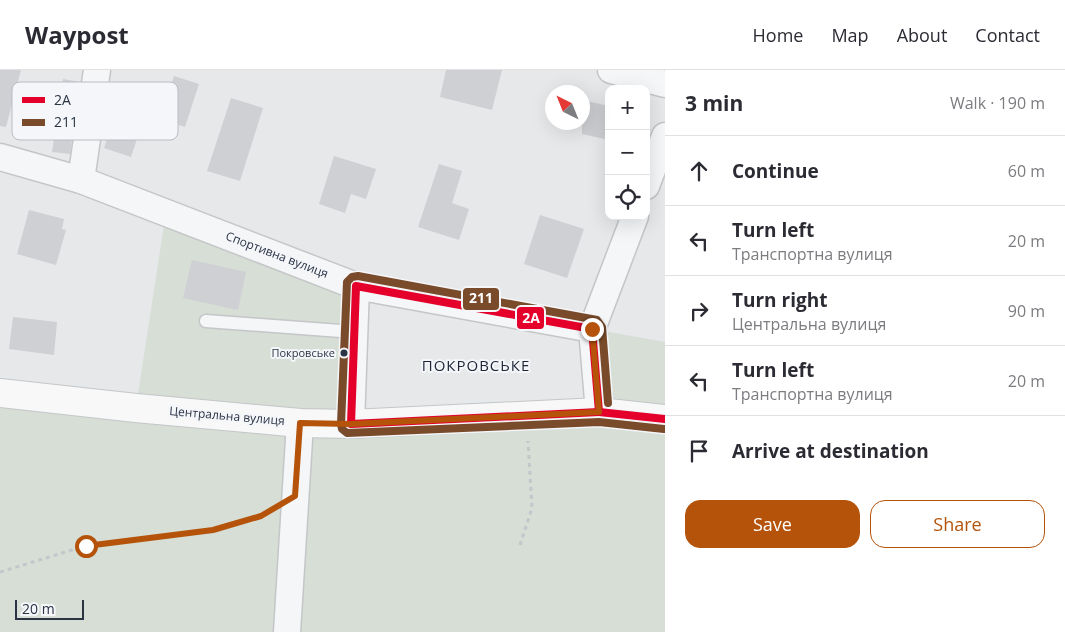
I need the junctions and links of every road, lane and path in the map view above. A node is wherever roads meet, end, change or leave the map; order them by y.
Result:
1 (610, 70) edge
2 (665, 84) edge
3 (665, 136) edge
4 (87, 140) edge
5 (0, 157) edge
6 (650, 175) edge
7 (81, 180) junction
8 (633, 220) edge
9 (356, 286) junction
10 (206, 321) dead end
11 (592, 329) junction
12 (354, 332) junction
13 (0, 393) edge
14 (599, 412) junction
15 (527, 415) junction
16 (665, 419) edge
17 (300, 423) junction
18 (351, 424) junction
19 (295, 496) junction
20 (520, 545) dead end
21 (0, 572) edge
22 (287, 632) edge

1 - 2 street
3 - 6 street
4 - 7 street
5 - 7 street, Спортивна вулиця
7 - 9 street, Спортивна вулиця
8 - 11 street
9 - 11 street, Спортивна вулиця
9 - 12 street
10 - 12 lane
11 - 14 street
12 - 18 street
13 - 17 street, Центральна вулиця
14 - 15 street, Центральна вулиця
14 - 16 street, Центральна вулиця
15 - 18 street, Центральна вулиця
15 - 20 path
17 - 18 street, Центральна вулиця
17 - 19 street
19 - 21 path
19 - 22 street

